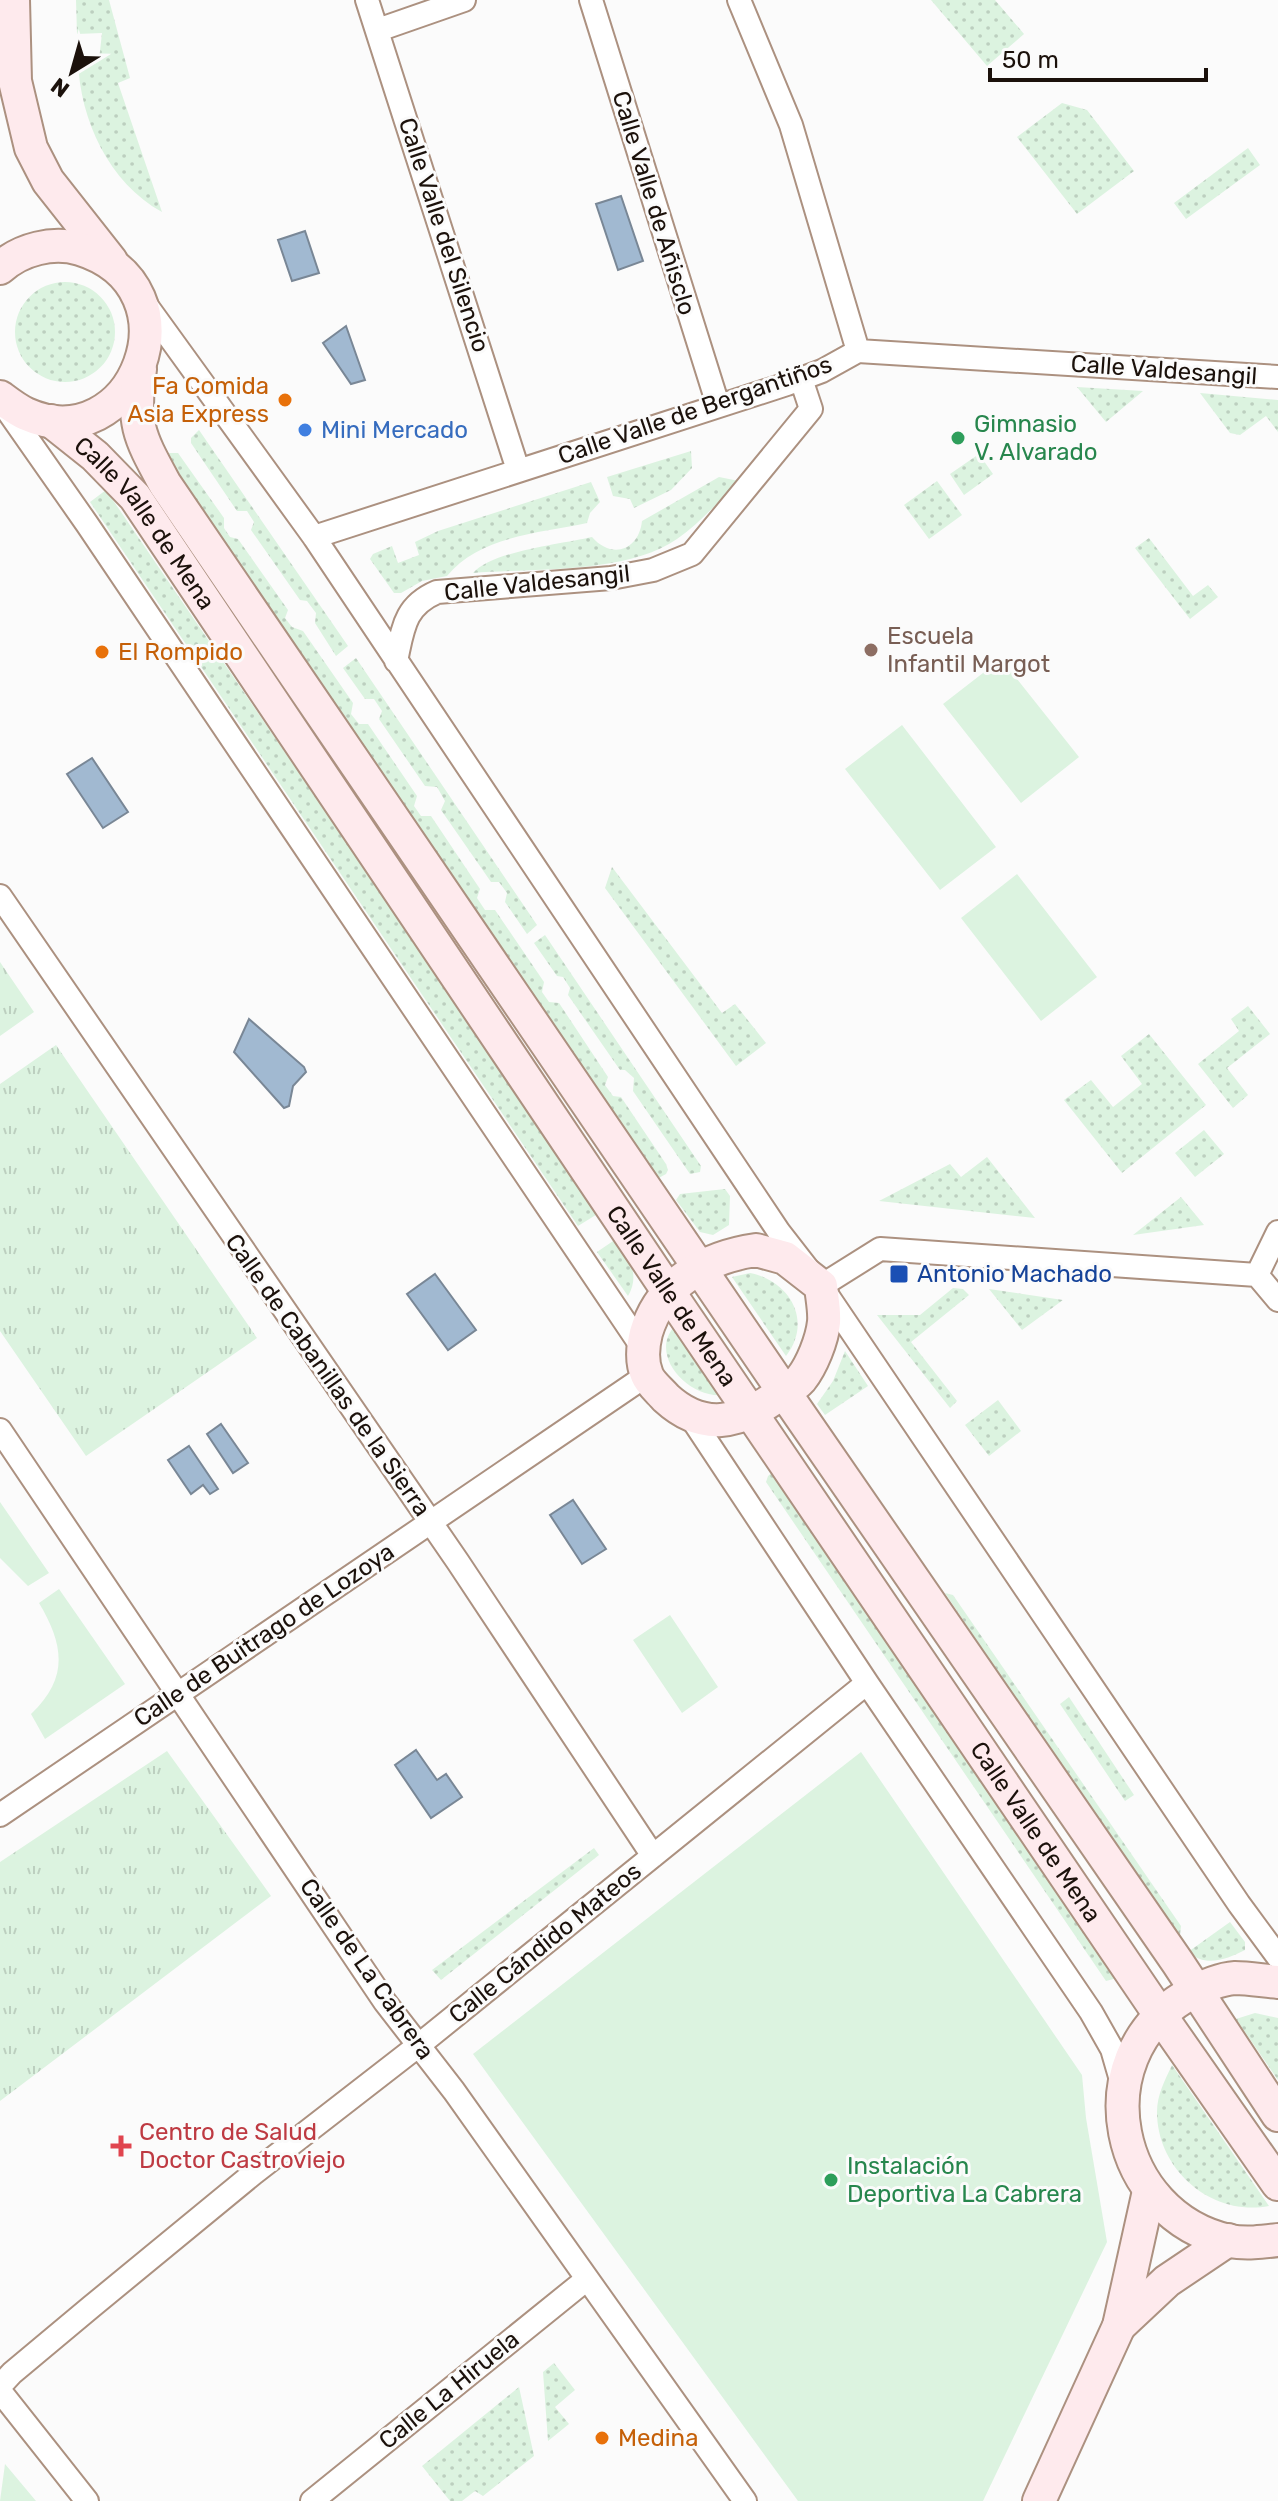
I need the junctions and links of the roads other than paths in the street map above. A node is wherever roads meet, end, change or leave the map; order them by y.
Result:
1 (13, 0) edge
2 (367, 0) edge
3 (464, 0) edge
4 (591, 0) edge
5 (739, 0) edge
6 (378, 30) junction
7 (115, 266) junction
8 (0, 268) edge
9 (138, 294) junction
10 (858, 351) junction
11 (140, 369) junction
12 (1278, 377) edge
13 (801, 379) junction
14 (0, 399) edge
15 (718, 405) junction
16 (51, 421) junction
17 (518, 470) junction
18 (314, 537) junction
19 (396, 661) junction
20 (0, 896) edge
21 (1278, 1232) edge
22 (699, 1266) junction
23 (1257, 1275) junction
24 (821, 1286) junction
25 (668, 1291) junction
26 (1278, 1300) edge
27 (644, 1361) junction
28 (784, 1392) junction
29 (753, 1413) junction
30 (690, 1416) junction
31 (0, 1430) edge
32 (430, 1521) junction
33 (867, 1683) junction
34 (179, 1694) junction
35 (0, 1815) edge
36 (653, 1856) junction
37 (1278, 1957) edge
38 (1278, 1982) edge
39 (1196, 1990) junction
40 (1160, 2015) junction
41 (419, 2045) junction
42 (1123, 2087) junction
43 (1278, 2115) edge
44 (1278, 2184) edge
45 (1149, 2191) junction
46 (1228, 2240) junction
47 (1278, 2240) edge
48 (587, 2279) junction
49 (1119, 2326) junction
50 (0, 2389) edge
51 (87, 2501) edge
52 (312, 2501) edge
53 (745, 2501) edge
54 (1039, 2501) edge

1 - 7 main road
2 - 6 street, Calle Valle del Silencio
3 - 6 street
4 - 15 street, Calle Valle de Añisclo
5 - 10 street, Calle Valle de Bergantiños
6 - 17 street, Calle Valle del Silencio
7 - 8 main road
7 - 9 main road
9 - 11 main road, Calle Valle de Mena
9 - 18 street
10 - 12 street, Calle Valdesangil
10 - 13 street, Calle Valle de Bergantiños
11 - 16 main road
11 - 22 main road, Calle Valle de Mena
13 - 15 street, Calle Valle de Bergantiños
13 - 19 street, Calle Valdesangil
14 - 16 main road
14 - 27 street, Calle Valle de Mena
15 - 17 street, Calle Valle de Bergantiños
16 - 25 main road, Calle Valle de Mena
17 - 18 street, Calle Valle de Bergantiños
18 - 19 street
19 - 24 street
20 - 32 street, Calle de Cabanillas de la Sierra
21 - 23 street
22 - 24 main road
22 - 25 main road
22 - 28 main road, Calle Valle de Mena
23 - 24 street
23 - 26 street
24 - 28 main road
24 - 37 street
25 - 27 main road
25 - 29 main road, Calle Valle de Mena
27 - 30 main road
27 - 32 street, Calle de Buitrago de Lozoya
28 - 29 main road
28 - 39 main road, Calle Valle de Mena
29 - 30 main road
29 - 40 main road, Calle Valle de Mena
30 - 33 street
31 - 34 street, Calle de La Cabrera
32 - 34 street, Calle de Buitrago de Lozoya
32 - 36 street, Calle de Cabanillas de la Sierra
33 - 36 street, Calle Cándido Mateos
33 - 42 street
34 - 35 street, Calle de Buitrago de Lozoya
34 - 41 street, Calle de La Cabrera
36 - 41 street, Calle Cándido Mateos
38 - 39 main road
39 - 40 main road
39 - 43 main road, Calle Valle de Mena
40 - 42 main road
40 - 44 main road, Calle Valle de Mena
41 - 48 street, Calle de La Cabrera
41 - 50 street, Calle Cándido Mateos
42 - 45 main road
45 - 46 main road
45 - 49 main road
46 - 47 main road
46 - 49 main road
48 - 52 street, Calle La Hiruela
48 - 53 street, Calle de La Cabrera
49 - 54 main road
50 - 51 street

